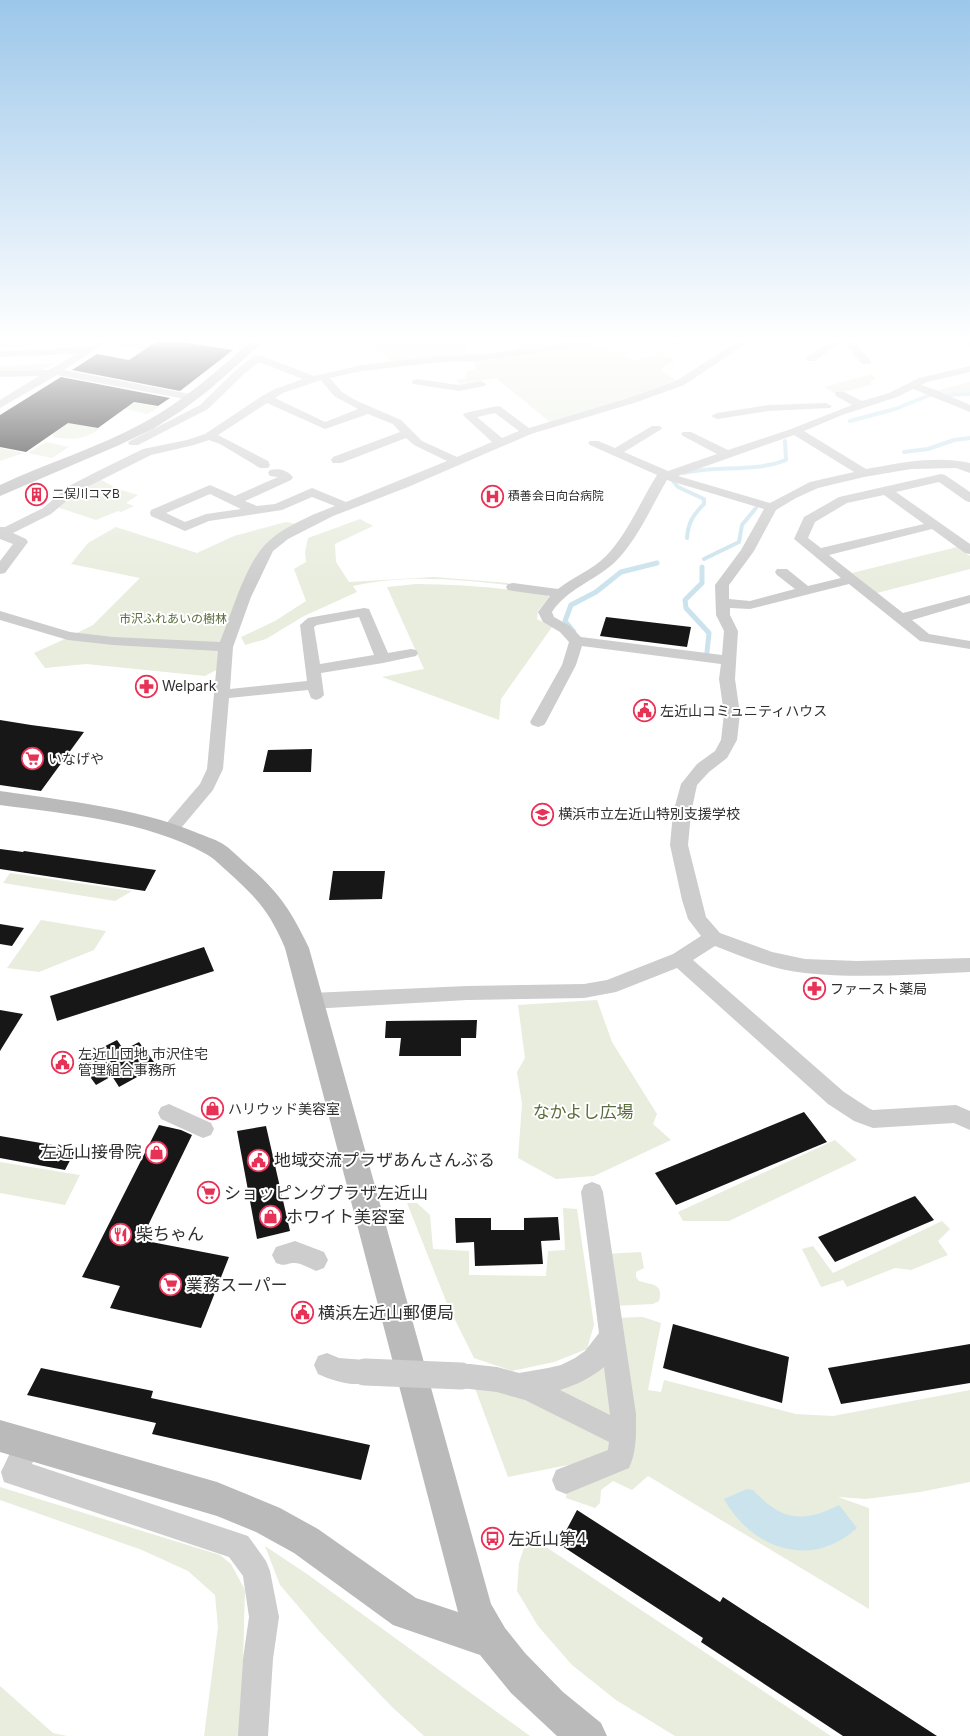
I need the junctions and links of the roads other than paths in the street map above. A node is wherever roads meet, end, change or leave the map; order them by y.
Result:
1 (152, 423) edge
2 (168, 423) edge
3 (228, 423) edge
4 (318, 423) edge
5 (332, 423) edge
6 (398, 423) edge
7 (478, 423) edge
8 (515, 423) edge
9 (557, 423) edge
10 (814, 423) edge
11 (656, 428) dead end
12 (794, 431) junction
13 (527, 432) junction
14 (408, 433) junction
15 (687, 434) dead end
16 (209, 436) junction
17 (130, 440) junction
18 (500, 443) junction
19 (594, 443) dead end
20 (147, 452) junction
21 (614, 453) junction
22 (729, 455) junction
23 (337, 460) dead end
24 (457, 462) junction
25 (970, 468) edge
26 (864, 473) junction
27 (668, 475) junction
28 (0, 491) edge
29 (886, 491) junction
30 (970, 498) edge
31 (235, 500) junction
32 (345, 506) junction
33 (771, 507) junction
34 (254, 510) junction
35 (934, 525) junction
36 (4, 531) edge
37 (970, 550) edge
38 (819, 553) junction
39 (0, 570) edge
40 (782, 572) dead end
41 (852, 579) junction
42 (513, 587) dead end
43 (805, 591) junction
44 (562, 594) junction
45 (970, 599) edge
46 (723, 603) junction
47 (0, 615) edge
48 (901, 618) junction
49 (576, 641) junction
50 (970, 645) edge
51 (226, 647) junction
52 (411, 654) dead end
53 (383, 658) junction
54 (728, 660) junction
55 (315, 683) junction
56 (222, 694) junction
57 (538, 722) dead end
58 (0, 798) edge
59 (170, 830) junction
60 (713, 938) junction
61 (680, 959) junction
62 (970, 965) edge
63 (311, 1001) junction
64 (169, 1113) dead end
65 (970, 1120) edge
66 (203, 1128) dead end
67 (592, 1192) dead end
68 (611, 1337) junction
69 (327, 1365) dead end
70 (518, 1384) junction
71 (622, 1435) junction
72 (14, 1440) edge
73 (566, 1480) dead end
74 (492, 1641) junction
75 (253, 1736) edge
76 (588, 1736) edge

1 - 17 street
2 - 17 street
3 - 16 street
4 - 5 street
6 - 14 street
7 - 18 street
8 - 13 street
9 - 13 street
10 - 12 street
11 - 21 street
12 - 22 street
12 - 26 street
13 - 18 street
14 - 23 street
14 - 24 street
15 - 22 street
16 - 20 street
16 - 31 street
17 - 20 street
17 - 28 street
18 - 24 street
19 - 21 street
20 - 36 street
21 - 27 street
22 - 27 street
24 - 32 street
25 - 26 street
26 - 33 street
27 - 33 street
27 - 44 street
29 - 30 street
29 - 35 street
29 - 38 street
31 - 34 street
31 - 34 street
32 - 34 street
32 - 51 street
33 - 46 street
35 - 37 street
35 - 38 street
36 - 39 street
38 - 41 street
40 - 43 street
41 - 43 street
41 - 48 street
42 - 44 street
43 - 46 street
44 - 49 street
45 - 48 street
46 - 54 street
47 - 51 street
48 - 50 street
49 - 54 street
49 - 57 street
51 - 56 street
52 - 53 street
53 - 55 street
53 - 55 street
54 - 60 street
55 - 56 street
56 - 59 street
58 - 59 street
59 - 63 street
60 - 61 street
60 - 62 street
61 - 63 street
61 - 65 street
63 - 74 street
64 - 66 street
67 - 68 street
68 - 70 street
68 - 71 street
69 - 70 street, bridge
70 - 71 street
71 - 73 street
72 - 74 street
72 - 75 street
74 - 76 street

